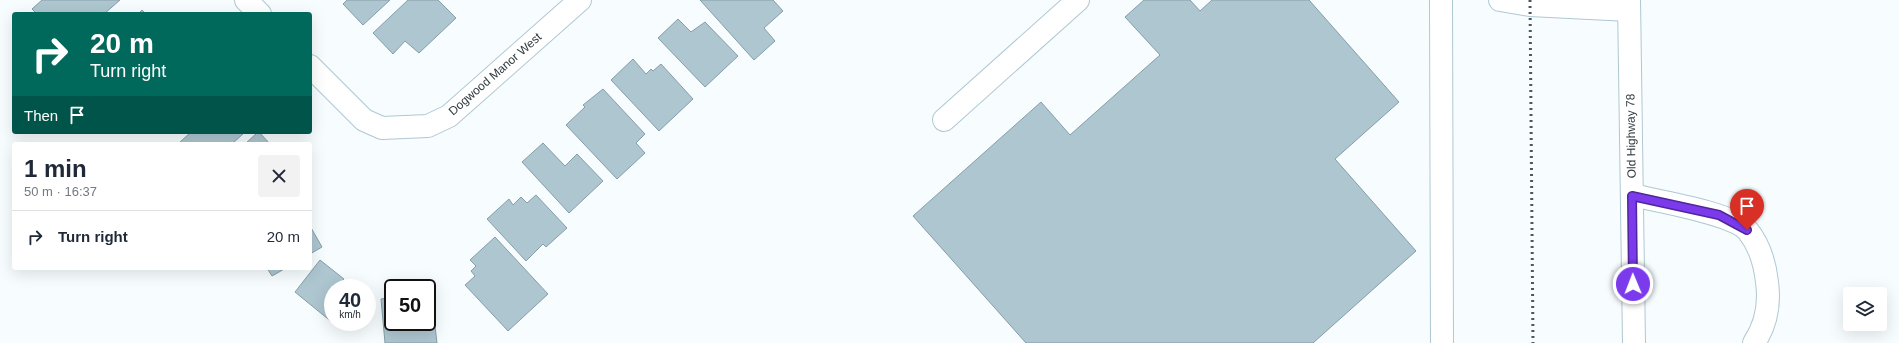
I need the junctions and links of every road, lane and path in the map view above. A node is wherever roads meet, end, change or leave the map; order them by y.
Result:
1 (246, 0) edge
2 (580, 0) edge
3 (1078, 0) edge
4 (1441, 0) edge
5 (1500, 0) edge
6 (1630, 5) edge
7 (258, 12) edge
8 (312, 68) edge
9 (944, 120) dead end
10 (1632, 196) junction
11 (1442, 343) edge
12 (1634, 343) edge
13 (1754, 343) edge

1 - 7 street
2 - 8 street, Dogwood Manor West
3 - 9 street
4 - 11 street
5 - 6 street
6 - 10 street, Old Highway 78
10 - 12 street, Old Highway 78
10 - 13 street

